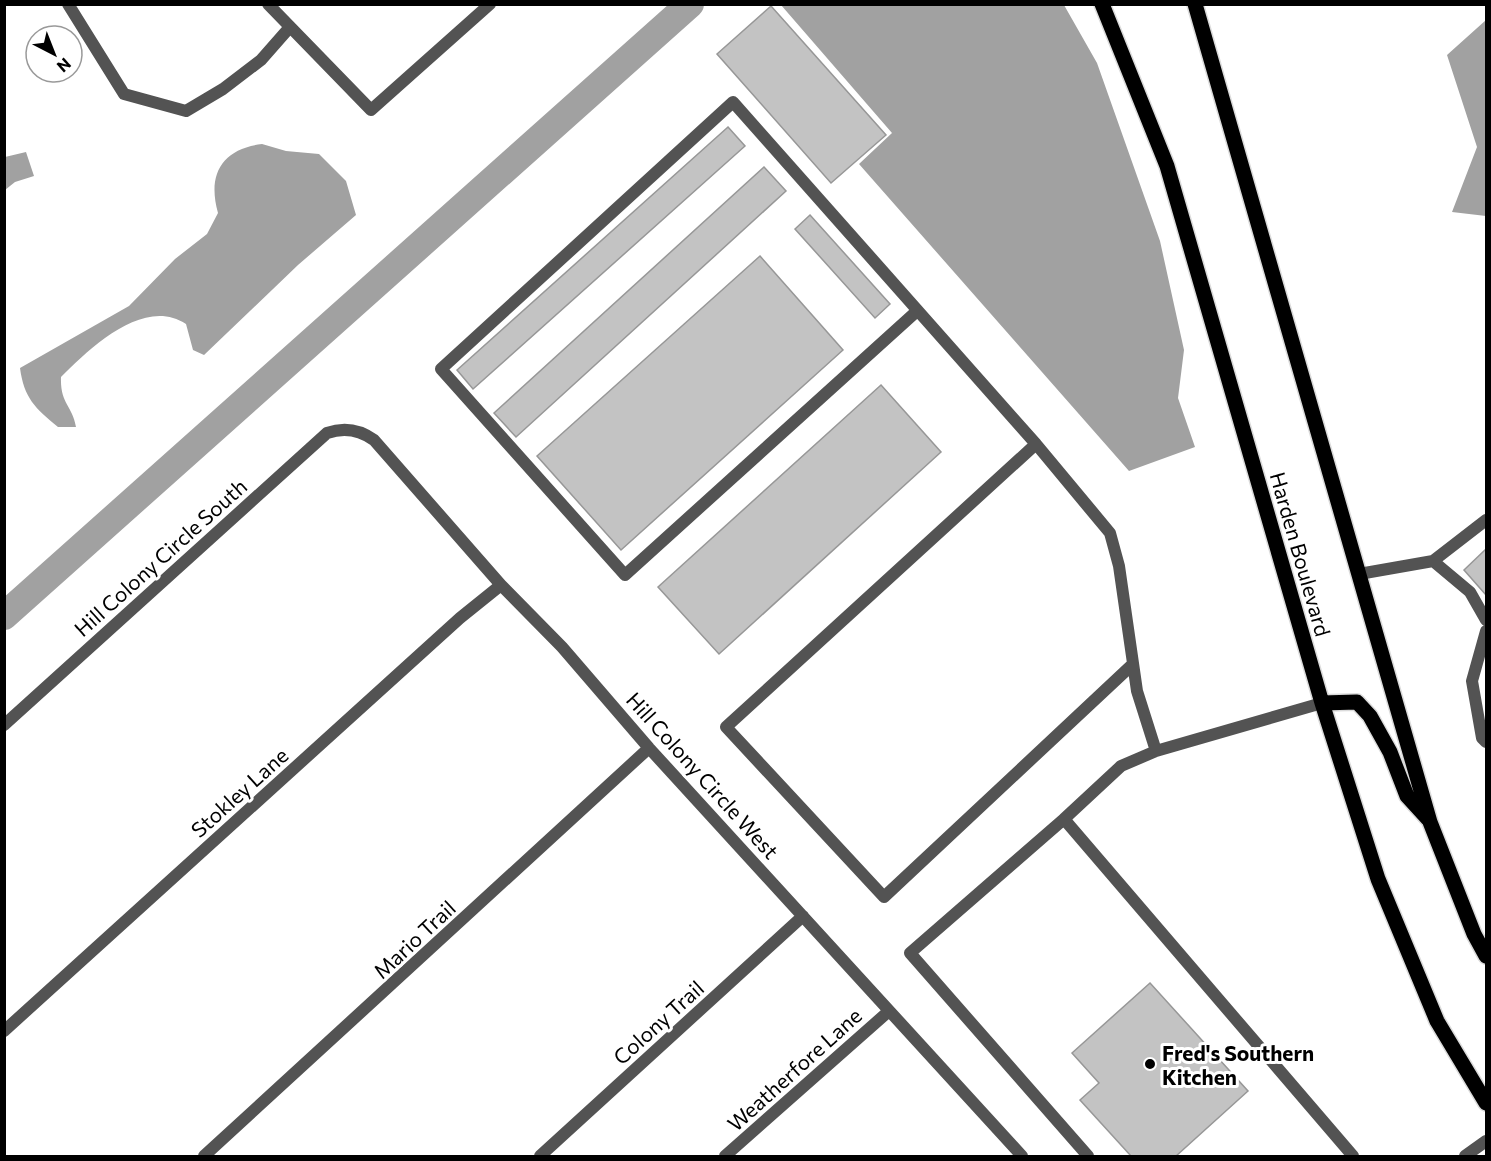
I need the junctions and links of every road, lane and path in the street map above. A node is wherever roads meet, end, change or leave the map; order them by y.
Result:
1 (68, 4) edge
2 (268, 4) edge
3 (490, 4) edge
4 (1102, 4) edge
5 (1195, 4) edge
6 (290, 27) junction
7 (917, 311) junction
8 (348, 430) joint
9 (1036, 444) junction
10 (1486, 520) edge
11 (1433, 561) junction
12 (1359, 574) junction
13 (501, 585) junction
14 (1486, 620) edge
15 (1486, 631) edge
16 (1133, 664) junction
17 (1322, 704) junction
18 (4, 725) edge
19 (1486, 742) edge
20 (650, 748) junction
21 (1156, 750) junction
22 (1064, 819) junction
23 (1430, 822) junction
24 (803, 916) junction
25 (1486, 956) edge
26 (889, 1011) junction
27 (4, 1031) edge
28 (1486, 1103) edge
29 (1486, 1140) edge
30 (204, 1156) edge
31 (540, 1156) edge
32 (725, 1156) edge
33 (1022, 1156) edge
34 (1088, 1156) edge
35 (1353, 1156) edge
36 (1465, 1156) edge

1 - 6 street
2 - 6 street
3 - 6 street
4 - 17 main road, Harden Boulevard
5 - 12 main road
7 - 7 street
7 - 9 street
8 - 13 street, Hill Colony Circle West
8 - 18 street, Hill Colony Circle South
9 - 16 street
9 - 16 street
10 - 11 street
11 - 12 street
11 - 14 street
12 - 23 main road
13 - 20 street, Hill Colony Circle West
13 - 27 street, Stokley Lane
15 - 19 street
16 - 21 street
17 - 21 street
17 - 23 main road
17 - 28 main road, Harden Boulevard
20 - 24 street, Hill Colony Circle West
20 - 30 street, Mario Trail
21 - 22 street
22 - 34 street
22 - 35 street
23 - 25 main road
24 - 26 street, Hill Colony Circle West
24 - 31 street, Colony Trail
26 - 32 street, Weatherfore Lane
26 - 33 street, Hill Colony Circle West
29 - 36 street

